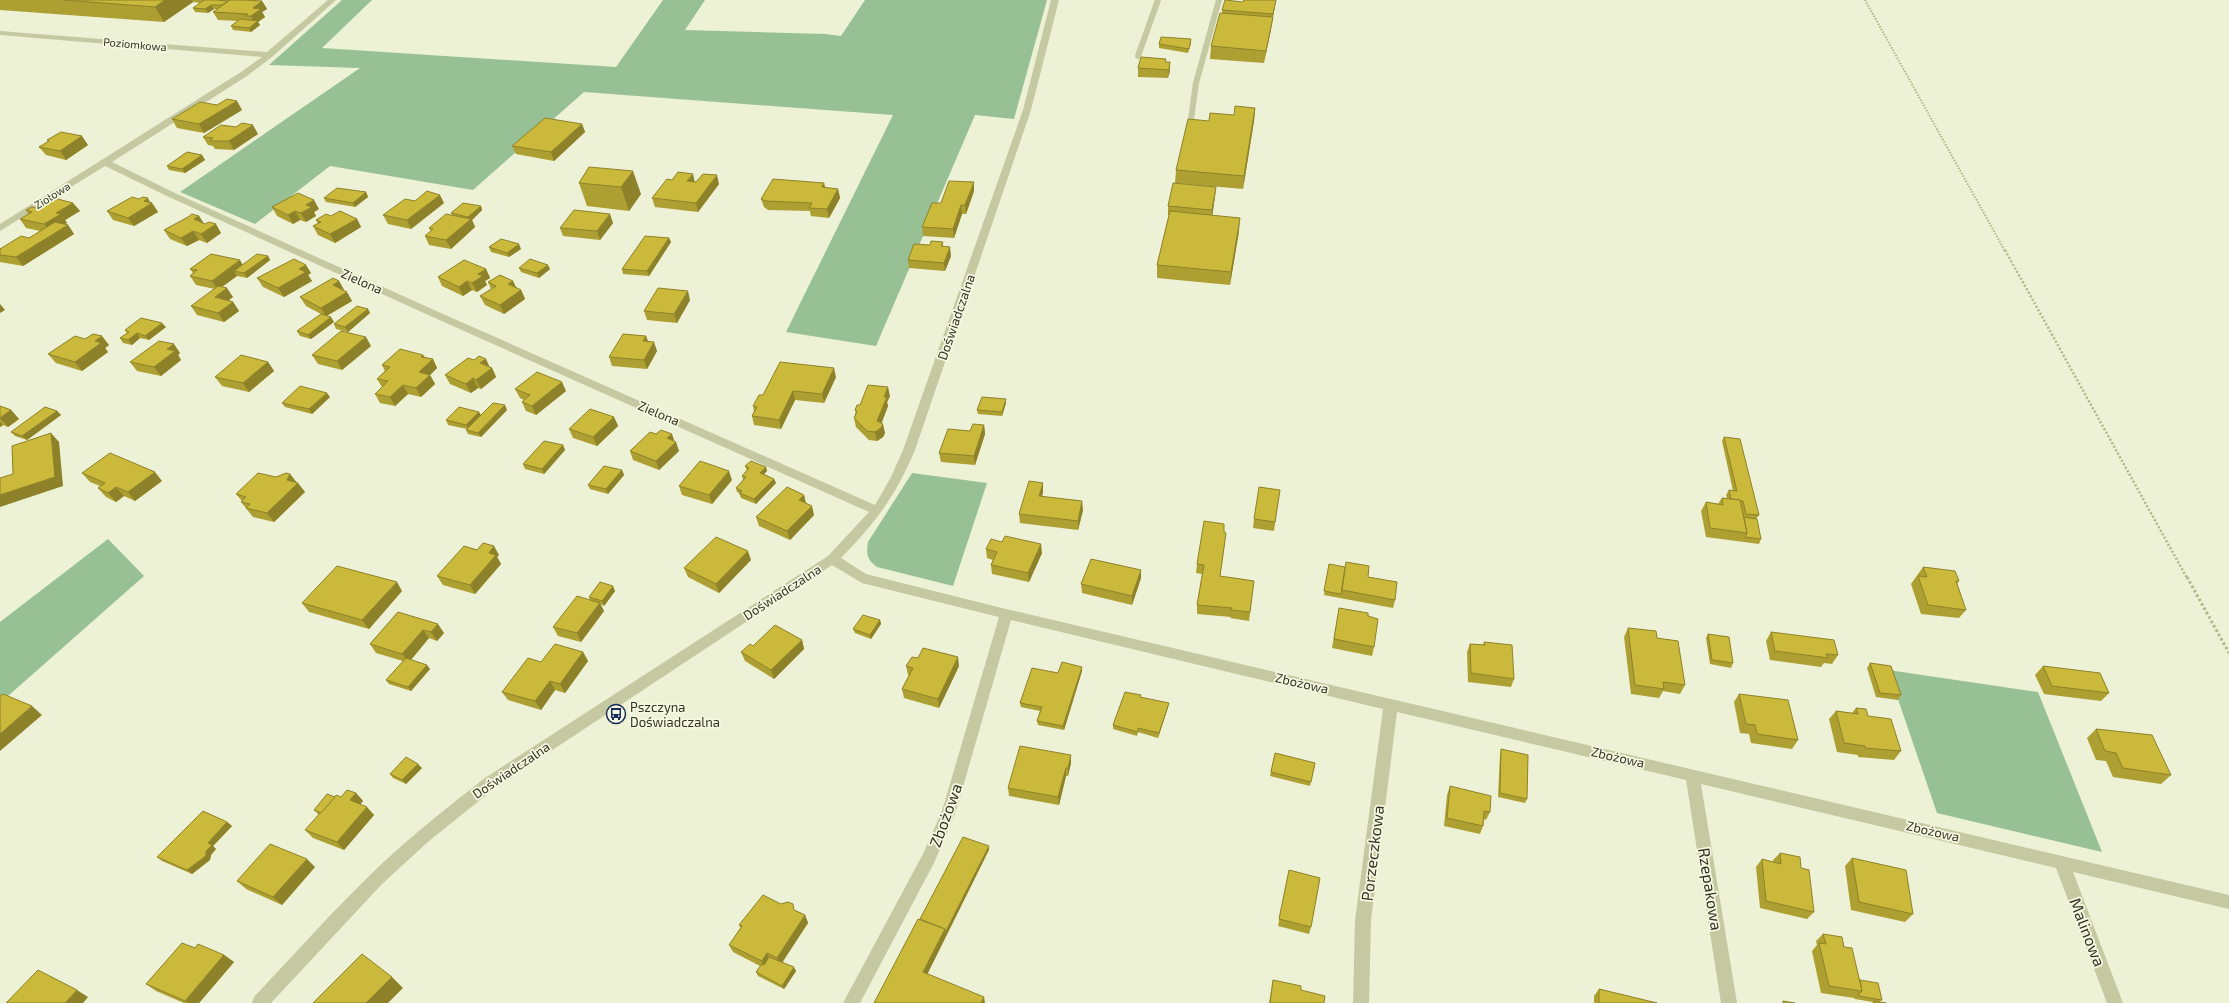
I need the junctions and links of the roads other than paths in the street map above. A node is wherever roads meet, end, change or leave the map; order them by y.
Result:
1 (332, 0) edge
2 (1056, 0) edge
3 (1158, 0) edge
4 (1220, 0) edge
5 (0, 33) edge
6 (269, 55) junction
7 (1138, 56) dead end
8 (1191, 119) edge
9 (105, 162) junction
10 (0, 228) edge
11 (877, 510) junction
12 (832, 559) junction
13 (1006, 614) junction
14 (1391, 704) junction
15 (1692, 775) junction
16 (2061, 861) junction
17 (2229, 902) edge
18 (260, 1003) edge
19 (851, 1003) edge
20 (1361, 1003) edge
21 (1729, 1003) edge
22 (2115, 1003) edge

1 - 6 street
2 - 11 street, Doświadczalna
3 - 7 lane
4 - 8 lane
5 - 6 street, Poziomkowa
6 - 9 street
9 - 10 street, Ziołowa
9 - 11 street, Zielona
11 - 12 street, Doświadczalna
12 - 13 street, Zbożowa
12 - 18 street, Doświadczalna
13 - 14 street, Zbożowa
13 - 19 street, Zbożowa
14 - 15 street, Zbożowa
14 - 20 street, Porzeczkowa
15 - 16 street, Zbożowa
15 - 21 street, Rzepakowa
16 - 17 street, Zbożowa
16 - 22 street, Malinowa

